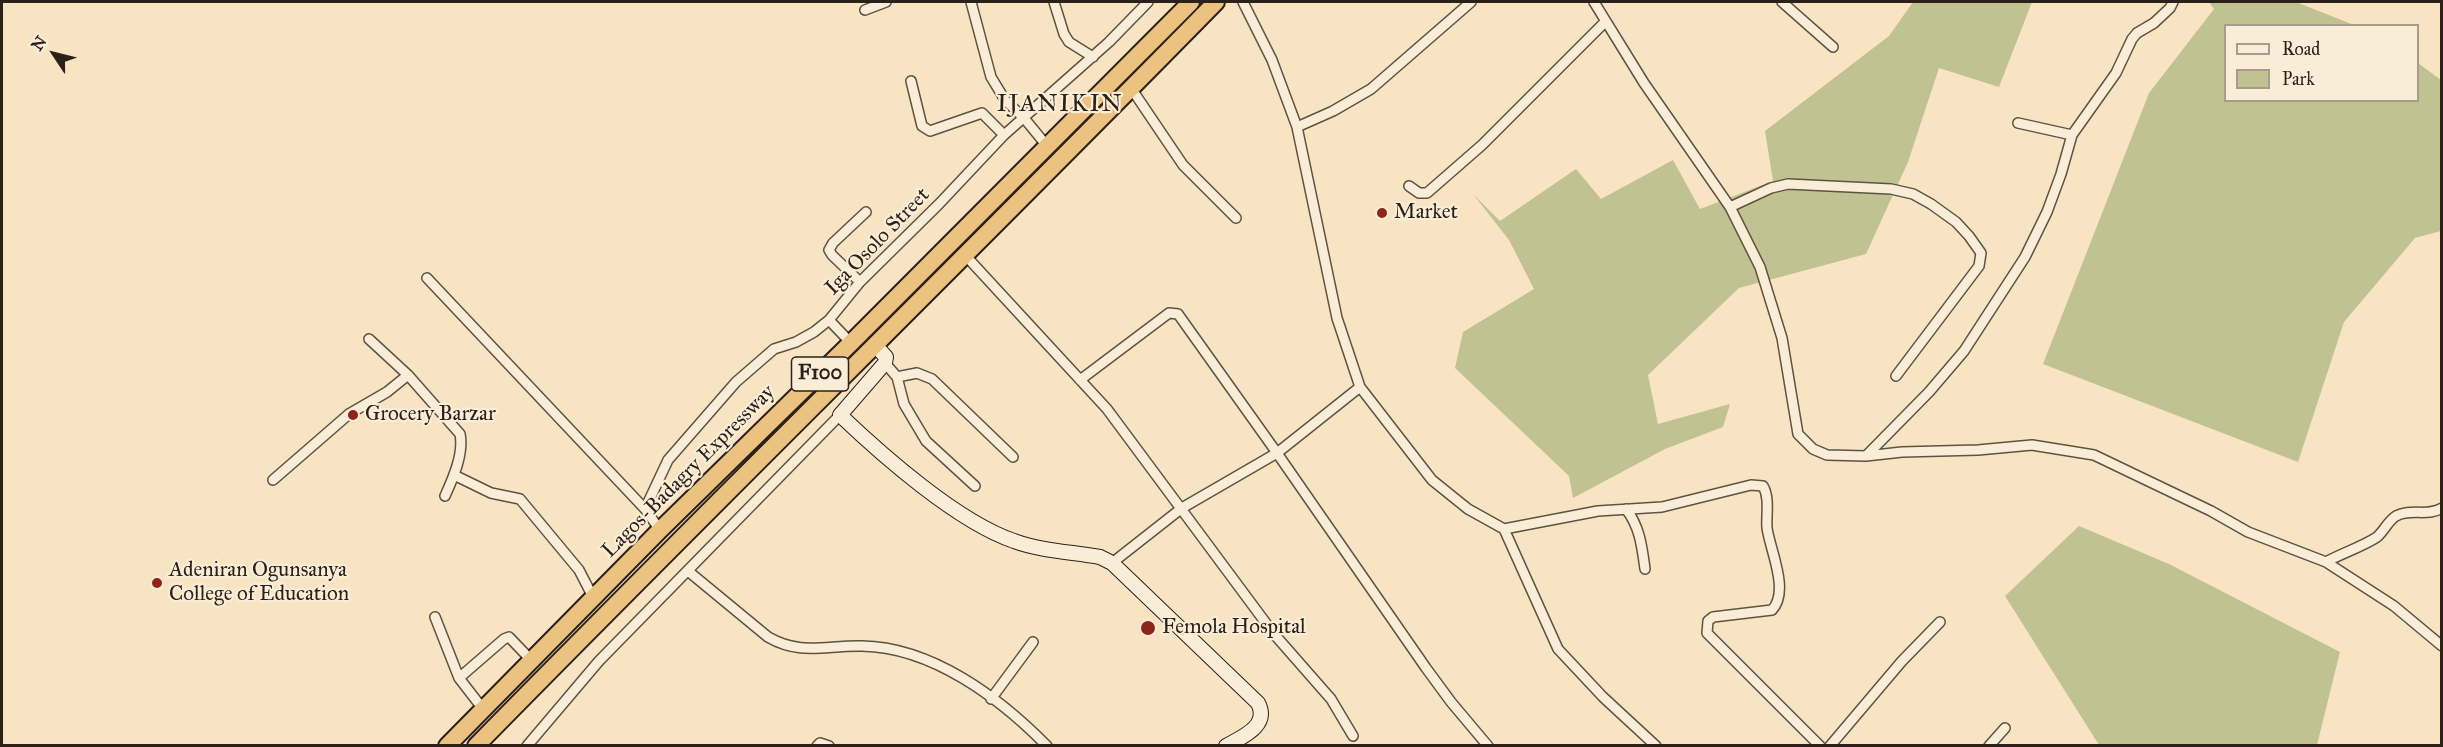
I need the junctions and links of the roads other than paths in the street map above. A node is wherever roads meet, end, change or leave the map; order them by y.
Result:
1 (886, 2) edge
2 (971, 2) edge
3 (1054, 2) edge
4 (1148, 2) edge
5 (1191, 2) edge
6 (1216, 2) edge
7 (1243, 2) edge
8 (1471, 2) edge
9 (1594, 2) edge
10 (1782, 2) edge
11 (2173, 2) edge
12 (865, 10) dead end
13 (1605, 22) junction
14 (1833, 47) dead end
15 (1093, 57) junction
16 (911, 81) dead end
17 (1131, 88) junction
18 (1024, 118) junction
19 (2018, 123) dead end
20 (1297, 127) junction
21 (1004, 135) junction
22 (2072, 135) junction
23 (1047, 146) junction
24 (1408, 186) dead end
25 (1730, 207) junction
26 (866, 212) dead end
27 (1236, 218) dead end
28 (965, 255) junction
29 (427, 278) dead end
30 (860, 282) junction
31 (829, 320) junction
32 (369, 339) dead end
33 (851, 344) junction
34 (875, 345) junction
35 (885, 363) junction
36 (408, 375) junction
37 (1896, 376) dead end
38 (897, 377) junction
39 (1080, 380) junction
40 (1360, 387) junction
41 (840, 415) junction
42 (1277, 453) junction
43 (1866, 456) junction
44 (1013, 457) dead end
45 (454, 475) junction
46 (273, 480) dead end
47 (975, 486) dead end
48 (445, 496) dead end
49 (1182, 508) junction
50 (2442, 508) edge
51 (645, 509) junction
52 (1626, 509) junction
53 (1504, 529) junction
54 (660, 530) junction
55 (2326, 562) junction
56 (1112, 564) junction
57 (1645, 569) dead end
58 (688, 571) junction
59 (594, 599) junction
60 (435, 617) dead end
61 (1940, 622) dead end
62 (1033, 642) dead end
63 (2442, 646) edge
64 (532, 660) junction
65 (459, 678) junction
66 (991, 699) junction
67 (483, 709) junction
68 (2005, 728) dead end
69 (1353, 736) dead end
70 (1231, 744) edge
71 (447, 746) edge
72 (476, 746) edge
73 (527, 746) edge
74 (817, 746) edge
75 (829, 746) edge
76 (1047, 746) edge
77 (1488, 746) edge
78 (1656, 746) edge
79 (1820, 746) edge
80 (1830, 746) edge
81 (1989, 746) edge

1 - 12 street
2 - 18 street
3 - 15 street
4 - 15 street, Iga Osolo Street
5 - 23 highway, Lagos-Badagry Expressway / F100
6 - 17 highway, Lagos-Badagry Expressway / F100
7 - 20 street
8 - 20 street
9 - 13 street
10 - 14 street
11 - 22 street
13 - 24 street
13 - 25 street
15 - 18 street, Iga Osolo Street
16 - 21 street
17 - 27 street
17 - 28 highway, Lagos-Badagry Expressway / F100
18 - 21 street, Iga Osolo Street
18 - 23 street
19 - 22 street
20 - 40 street
21 - 30 street, Iga Osolo Street
22 - 43 street
23 - 33 highway, Lagos-Badagry Expressway / F100
25 - 37 street
25 - 43 street
26 - 30 street
28 - 34 highway, Lagos-Badagry Expressway / F100
28 - 39 street
29 - 51 street
30 - 31 street, Iga Osolo Street
31 - 33 street
31 - 51 street, Iga Osolo Street
32 - 36 street
33 - 54 highway, Lagos-Badagry Expressway / F100
34 - 35 street
34 - 72 highway, Lagos-Badagry Expressway / F100
35 - 38 street
35 - 41 street
36 - 45 street
36 - 46 street
38 - 44 street
38 - 47 street
39 - 42 street
39 - 49 street
40 - 42 street
40 - 53 street
41 - 56 street
41 - 58 street
42 - 49 street
42 - 77 street
43 - 55 street
45 - 48 street
45 - 59 street
49 - 56 street
49 - 69 street
50 - 55 street
51 - 54 street
52 - 53 street
52 - 57 street
52 - 79 street
53 - 78 street
54 - 59 highway, Lagos-Badagry Expressway / F100
55 - 63 street
56 - 70 street
58 - 66 street
58 - 73 street
59 - 64 highway, Lagos-Badagry Expressway / F100
60 - 65 street
61 - 80 street
62 - 66 street
64 - 65 street
64 - 67 highway, Lagos-Badagry Expressway / F100
65 - 67 street
66 - 76 street
67 - 71 highway, Lagos-Badagry Expressway / F100
68 - 81 street
74 - 75 street

